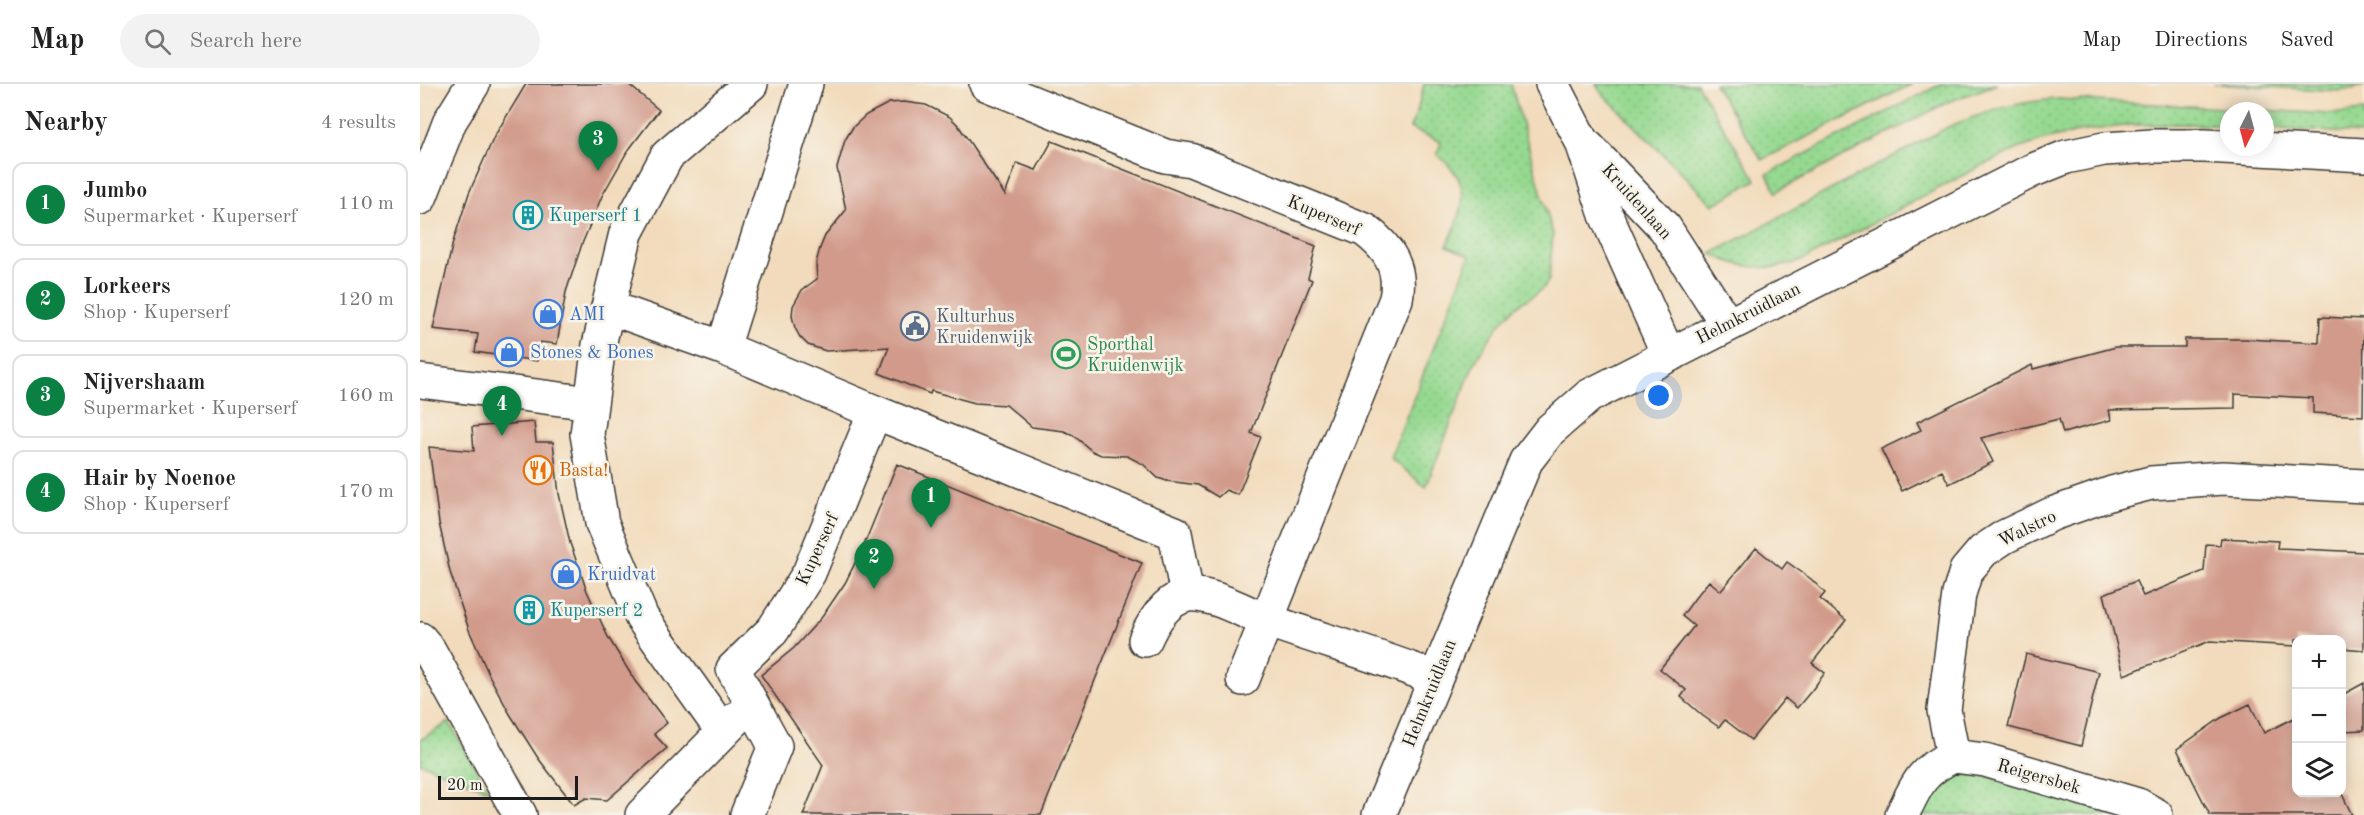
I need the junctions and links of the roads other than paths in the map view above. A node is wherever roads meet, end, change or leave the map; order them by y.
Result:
1 (473, 84) edge
2 (752, 84) edge
3 (806, 84) edge
4 (986, 84) edge
5 (1552, 84) edge
6 (1582, 141) junction
7 (2364, 155) edge
8 (420, 198) edge
9 (608, 307) junction
10 (1727, 324) junction
11 (723, 348) junction
12 (1668, 354) junction
13 (420, 381) edge
14 (591, 403) junction
15 (875, 412) junction
16 (2364, 486) edge
17 (1187, 595) junction
18 (1266, 620) junction
19 (420, 639) edge
20 (1145, 640) dead end
21 (675, 664) junction
22 (733, 669) junction
23 (1435, 678) junction
24 (1243, 679) dead end
25 (751, 704) junction
26 (723, 732) junction
27 (1953, 756) junction
28 (520, 815) edge
29 (642, 815) edge
30 (747, 815) edge
31 (1379, 815) edge
32 (1902, 815) edge
33 (2156, 815) edge

1 - 8 street
2 - 9 street
3 - 11 street
4 - 18 street, Kuperserf
5 - 6 street, Kruidenlaan
6 - 10 street, Kruidenlaan
6 - 12 street, Kruidenlaan
7 - 10 street, Helmkruidlaan
9 - 11 street
9 - 14 street
10 - 12 street, Helmkruidlaan
11 - 15 street
12 - 23 street, Helmkruidlaan
13 - 14 street
14 - 21 street
15 - 17 street
15 - 22 street, Kuperserf
16 - 27 street, Walstro
17 - 18 street
17 - 20 street
18 - 23 street
18 - 24 street, Kuperserf
19 - 28 street
21 - 22 street
21 - 26 street
22 - 25 street
23 - 31 street, Helmkruidlaan
25 - 26 street
25 - 30 street
26 - 29 street
27 - 32 street
27 - 33 street, Reigersbek

